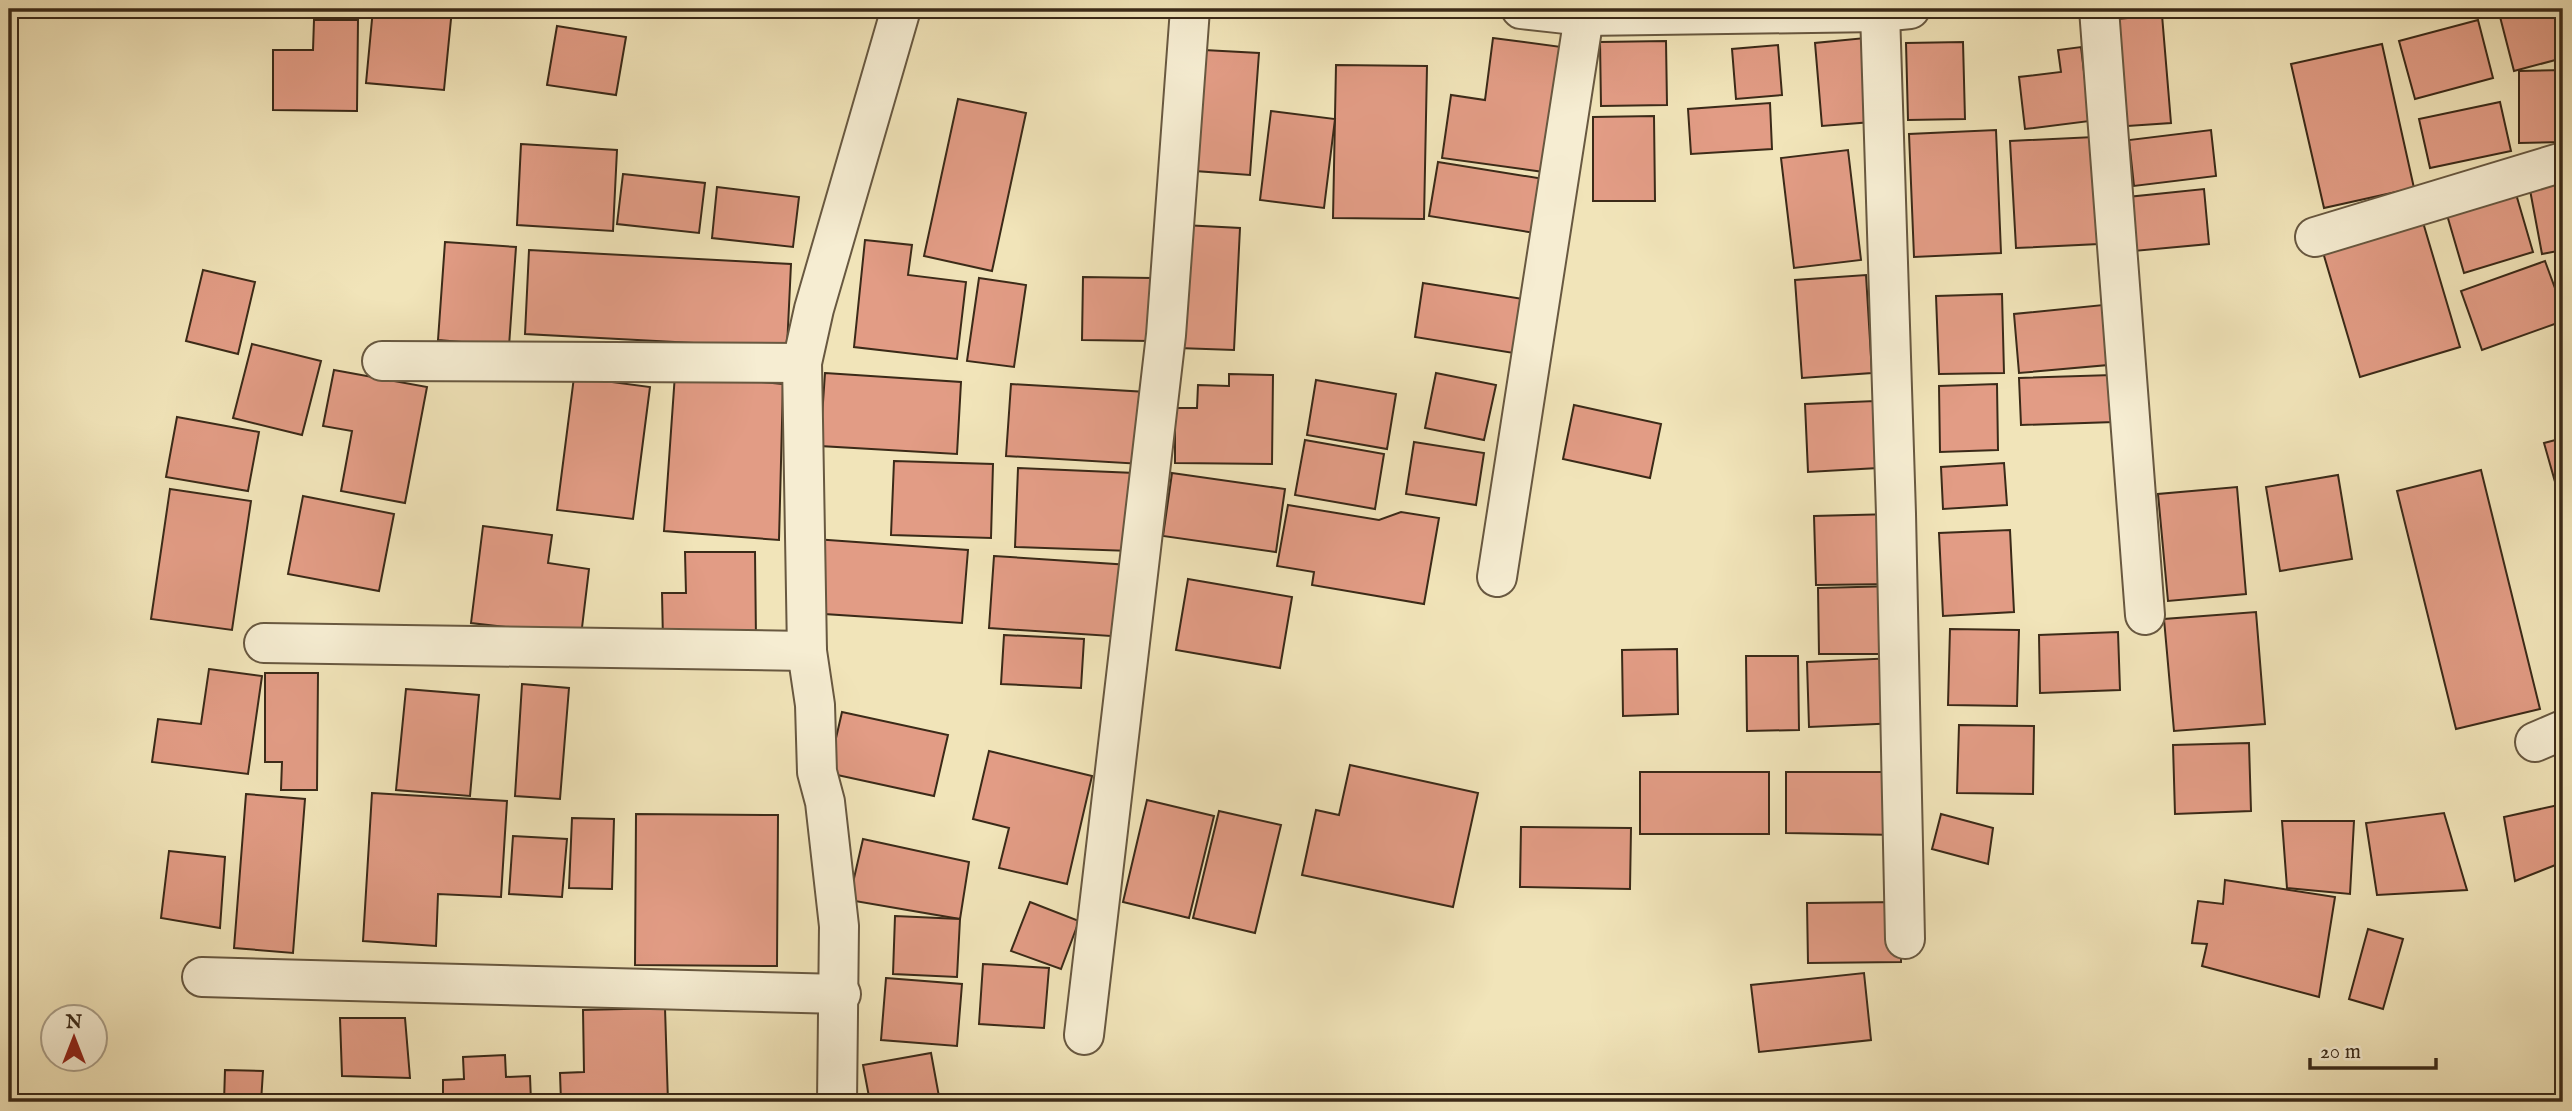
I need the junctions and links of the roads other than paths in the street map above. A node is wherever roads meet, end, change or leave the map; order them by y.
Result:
1 (901, 9) edge
2 (1190, 9) edge
3 (1521, 9) edge
4 (2099, 9) edge
5 (1895, 10) edge
6 (1584, 16) junction
7 (2563, 162) edge
8 (2315, 237) dead end
9 (382, 361) dead end
10 (802, 363) junction
11 (1497, 577) dead end
12 (2146, 615) dead end
13 (264, 643) dead end
14 (807, 651) junction
15 (1905, 939) dead end
16 (202, 977) dead end
17 (841, 994) junction
18 (1084, 1035) dead end
19 (837, 1102) edge

1 - 10 street
2 - 18 street
3 - 6 street
4 - 12 street
5 - 6 street
5 - 15 street
6 - 11 street
7 - 8 street
9 - 10 street
10 - 14 street
13 - 14 street
14 - 17 street
16 - 17 street
17 - 19 street

